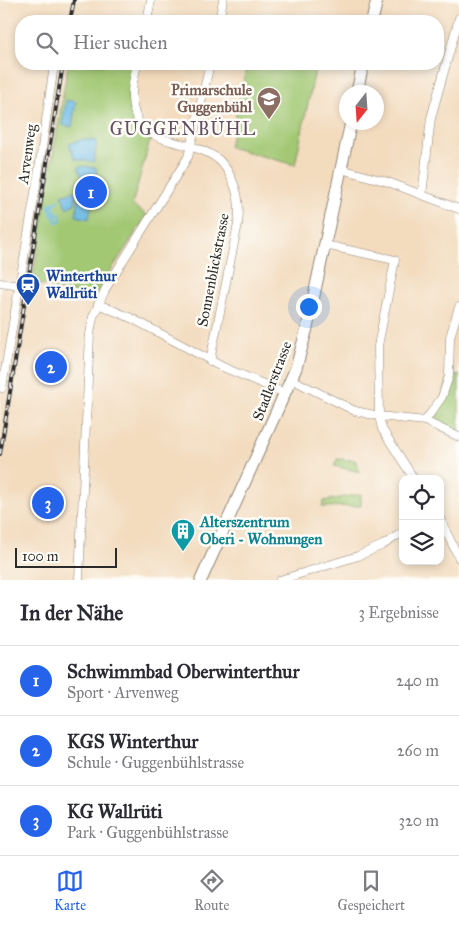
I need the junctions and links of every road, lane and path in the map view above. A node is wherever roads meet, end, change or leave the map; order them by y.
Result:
1 (151, 0) edge
2 (223, 0) edge
3 (378, 0) edge
4 (148, 15) edge
5 (220, 15) edge
6 (374, 15) edge
7 (459, 18) edge
8 (53, 70) edge
9 (136, 70) edge
10 (209, 70) edge
11 (362, 70) edge
12 (358, 85) edge
13 (349, 130) edge
14 (192, 147) junction
15 (341, 169) junction
16 (422, 195) junction
17 (459, 209) edge
18 (325, 245) junction
19 (0, 282) edge
20 (20, 286) junction
21 (98, 304) junction
22 (459, 307) edge
23 (210, 361) junction
24 (291, 379) junction
25 (2, 388) dead end
26 (285, 393) junction
27 (379, 416) junction
28 (425, 421) junction
29 (459, 437) edge
30 (411, 475) edge
31 (444, 527) edge
32 (399, 535) edge
33 (459, 558) edge
34 (79, 580) edge
35 (201, 580) edge
36 (280, 580) edge

1 - 4 street
2 - 5 street
3 - 6 main road
7 - 16 street
8 - 20 street, Arvenweg
9 - 14 street, Sonnenblickstrasse
10 - 14 street
11 - 12 main road
13 - 15 main road, Stadlerstrasse
14 - 21 street
14 - 23 street, Sonnenblickstrasse
15 - 16 street
15 - 18 main road, Stadlerstrasse
16 - 17 street
18 - 24 main road, Stadlerstrasse
18 - 27 street
19 - 20 street
20 - 25 street, Arvenweg
21 - 23 street
21 - 34 street
22 - 28 street
23 - 26 street
24 - 26 main road, Stadlerstrasse
24 - 27 street
26 - 35 main road, Stadlerstrasse
27 - 28 street
27 - 30 street
28 - 29 street
31 - 33 street
32 - 36 street

